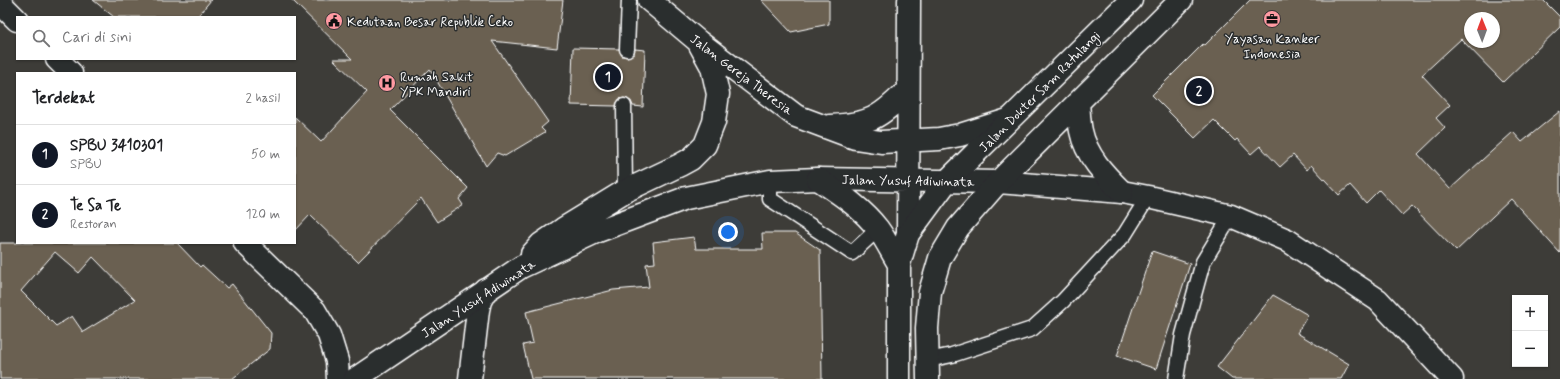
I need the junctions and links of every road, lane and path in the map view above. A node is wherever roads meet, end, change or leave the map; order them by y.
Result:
1 (629, 0) edge
2 (649, 0) edge
3 (909, 0) edge
4 (1131, 0) edge
5 (1181, 0) edge
6 (0, 4) edge
7 (16, 19) edge
8 (699, 42) junction
9 (627, 49) dead end
10 (58, 60) edge
11 (70, 72) edge
12 (908, 90) junction
13 (1078, 103) junction
14 (624, 106) dead end
15 (1008, 120) junction
16 (821, 126) junction
17 (908, 142) junction
18 (818, 180) junction
19 (908, 180) junction
20 (770, 181) junction
21 (947, 181) junction
22 (998, 182) junction
23 (624, 191) junction
24 (1122, 192) junction
25 (1148, 197) junction
26 (1231, 216) junction
27 (878, 229) junction
28 (908, 234) junction
29 (246, 244) edge
30 (899, 264) junction
31 (521, 267) junction
32 (486, 290) junction
33 (928, 370) edge
34 (338, 379) edge
35 (355, 379) edge
36 (470, 379) edge
37 (899, 379) edge
38 (1176, 379) edge
39 (1452, 379) edge

1 - 9 lane
2 - 8 street, Jalan Gereja Theresia
3 - 12 street
4 - 15 street, Jalan Dokter Sam Ratulangi
5 - 13 street
6 - 7 street
8 - 16 street, Jalan Gereja Theresia
8 - 23 street
10 - 11 street
12 - 16 street
12 - 17 street
13 - 22 street
13 - 24 street
14 - 23 lane
15 - 17 street, Jalan Gereja Theresia
15 - 21 street, Jalan Dokter Sam Ratulangi
16 - 17 street, Jalan Gereja Theresia
17 - 19 street
18 - 19 street, Jalan Yusuf Adiwinata
18 - 20 street, Jalan Yusuf Adiwinata
18 - 27 street
19 - 21 street, Jalan Yusuf Adiwinata
19 - 28 street
20 - 27 lane
20 - 31 street, Jalan Yusuf Adiwinata
21 - 22 street, Jalan Yusuf Adiwinata
21 - 28 street, Jalan Dokter Sam Ratulangi
22 - 24 street, Jalan Yusuf Adiwinata
22 - 33 street
23 - 31 street
24 - 25 street, Jalan Yusuf Adiwinata
25 - 26 street, Jalan Yusuf Adiwinata
25 - 33 lane
26 - 38 lane
26 - 39 street, Jalan Yusuf Adiwinata
27 - 30 street
28 - 30 street
29 - 34 street
30 - 37 street
31 - 32 street, Jalan Yusuf Adiwinata
32 - 35 street, Jalan Yusuf Adiwinata
32 - 36 street

